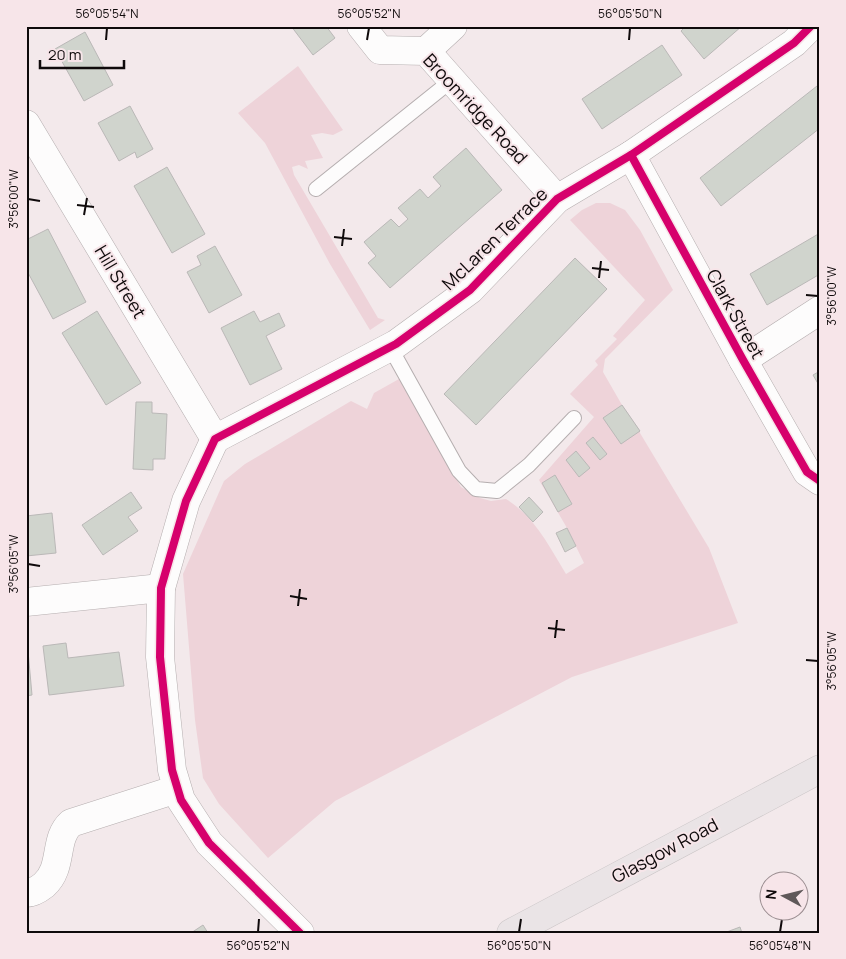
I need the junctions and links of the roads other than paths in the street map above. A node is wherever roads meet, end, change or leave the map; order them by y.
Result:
1 (362, 26) edge
2 (452, 26) edge
3 (811, 26) edge
4 (426, 51) junction
5 (452, 80) junction
6 (26, 124) edge
7 (630, 155) junction
8 (316, 189) dead end
9 (557, 199) junction
10 (820, 310) edge
11 (390, 347) junction
12 (743, 360) junction
13 (574, 418) dead end
14 (215, 439) junction
15 (820, 481) edge
16 (161, 588) junction
17 (26, 602) edge
18 (820, 769) edge
19 (177, 789) junction
20 (26, 893) edge
21 (300, 933) edge
22 (511, 933) edge

1 - 4 street, Broomridge Road
2 - 4 street
3 - 7 street, McLaren Terrace
4 - 5 street, Broomridge Road
5 - 8 lane
5 - 9 street, Broomridge Road
6 - 14 street, Hill Street
7 - 9 street, McLaren Terrace
7 - 12 street, Clark Street
9 - 11 street, McLaren Terrace
10 - 12 street
11 - 13 lane
11 - 14 street, McLaren Terrace
12 - 15 street, Clark Street
14 - 16 street
16 - 17 street
16 - 19 street
18 - 22 main road, Glasgow Road
19 - 20 street
19 - 21 street

